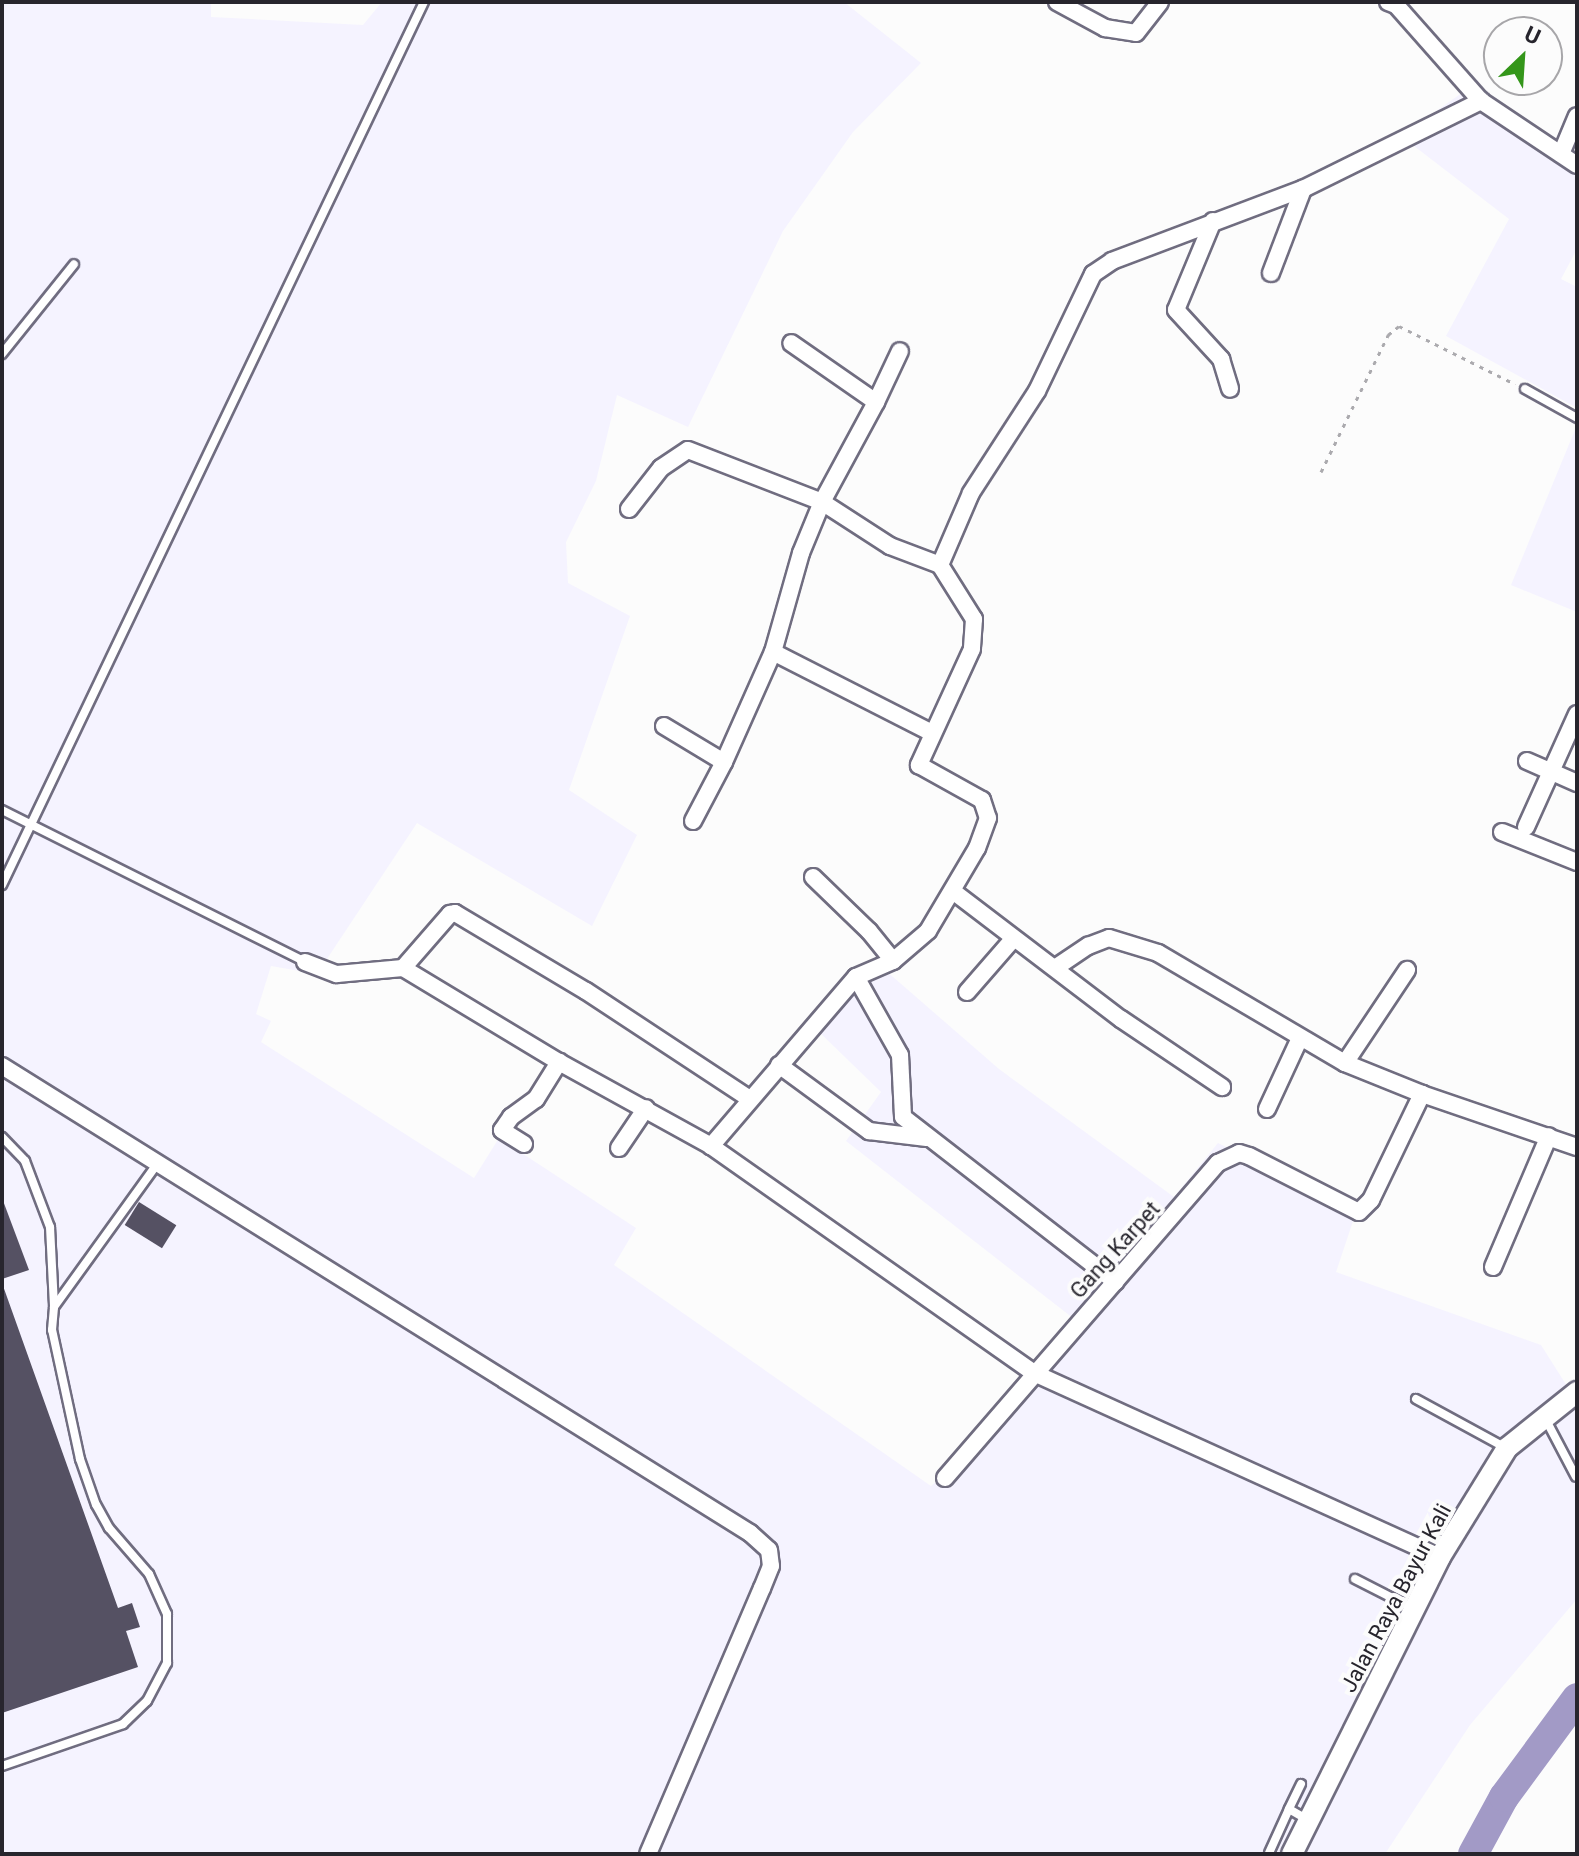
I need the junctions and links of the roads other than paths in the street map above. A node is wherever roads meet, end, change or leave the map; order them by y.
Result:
1 (424, 2) edge
2 (1057, 2) edge
3 (1160, 2) edge
4 (1395, 3) edge
5 (1481, 101) junction
6 (1577, 116) edge
7 (1561, 154) junction
8 (1577, 165) edge
9 (1303, 189) junction
10 (1213, 221) junction
11 (74, 264) dead end
12 (1271, 273) dead end
13 (791, 343) dead end
14 (900, 351) dead end
15 (2, 354) edge
16 (1230, 389) dead end
17 (1525, 389) road end
18 (876, 402) junction
19 (1577, 418) edge
20 (822, 502) junction
21 (629, 509) dead end
22 (940, 565) junction
23 (773, 652) junction
24 (1577, 714) edge
25 (664, 726) dead end
26 (926, 746) junction
27 (1527, 761) dead end
28 (724, 762) junction
29 (1550, 771) junction
30 (1577, 783) edge
31 (2, 810) edge
32 (693, 821) dead end
33 (31, 825) junction
34 (1526, 827) dead end
35 (1502, 832) dead end
36 (1577, 862) edge
37 (813, 877) dead end
38 (2, 885) edge
39 (954, 892) junction
40 (1013, 939) junction
41 (893, 961) junction
42 (305, 962) joint
43 (403, 968) junction
44 (1055, 968) junction
45 (1407, 970) dead end
46 (856, 977) junction
47 (967, 992) dead end
48 (1300, 1038) junction
49 (559, 1062) junction
50 (1345, 1063) junction
51 (779, 1065) junction
52 (2, 1066) edge
53 (1222, 1087) dead end
54 (1422, 1094) junction
55 (750, 1099) junction
56 (646, 1108) junction
57 (1267, 1109) dead end
58 (1549, 1136) junction
59 (2, 1137) edge
60 (930, 1139) junction
61 (524, 1144) dead end
62 (711, 1146) junction
63 (1577, 1147) edge
64 (619, 1148) dead end
65 (158, 1163) junction
66 (1493, 1267) dead end
67 (1116, 1282) junction
68 (54, 1307) junction
69 (1034, 1373) junction
70 (1577, 1392) edge
71 (1416, 1399) dead end
72 (1544, 1416) junction
73 (1507, 1448) junction
74 (1576, 1477) edge
75 (945, 1478) dead end
76 (1440, 1557) junction
77 (1355, 1579) dead end
78 (1414, 1609) junction
79 (2, 1766) edge
80 (1301, 1784) dead end
81 (1289, 1809) junction
82 (1308, 1821) junction
83 (1269, 1853) edge
84 (648, 1854) edge
85 (1292, 1854) edge

1 - 33 lane
2 - 3 street
4 - 5 street
5 - 7 street
5 - 9 street
6 - 7 street
7 - 8 street
9 - 10 street
9 - 12 street
10 - 16 street
10 - 22 street
11 - 15 lane
13 - 18 street
14 - 18 street
17 - 19 lane
18 - 20 street
20 - 21 street
20 - 22 street
20 - 23 street
22 - 26 street
23 - 26 street
23 - 28 street
24 - 29 street
25 - 28 street
26 - 39 street
27 - 29 street
28 - 32 street
29 - 30 street
29 - 34 street
31 - 33 lane
33 - 38 lane
33 - 42 lane
35 - 36 street
37 - 41 street
39 - 40 street
39 - 41 street
40 - 44 street
40 - 47 street
41 - 46 street
42 - 43 street
43 - 49 street
43 - 55 street
44 - 48 street
44 - 53 street
45 - 50 street
46 - 51 street
46 - 60 street
48 - 50 street
48 - 57 street
49 - 56 street
49 - 61 street
50 - 54 street
51 - 55 street
51 - 60 street
52 - 65 street
54 - 58 street
54 - 67 street, Gang Karpet
55 - 62 street
56 - 62 street
56 - 64 street
58 - 63 street
58 - 66 street
59 - 68 lane
60 - 67 street
62 - 69 street
65 - 68 lane
65 - 84 street
67 - 69 street, Gang Karpet
68 - 79 lane
69 - 75 street, Gang Karpet
69 - 76 street
70 - 72 street, Jalan Raya Bayur Kali
71 - 73 lane
72 - 73 street, Jalan Raya Bayur Kali
72 - 74 lane
73 - 76 street, Jalan Raya Bayur Kali
76 - 78 street, Jalan Raya Bayur Kali
77 - 78 lane
78 - 82 street, Jalan Raya Bayur Kali
80 - 81 lane
81 - 82 lane
81 - 83 lane
82 - 85 street, Jalan Raya Bayur Kali

